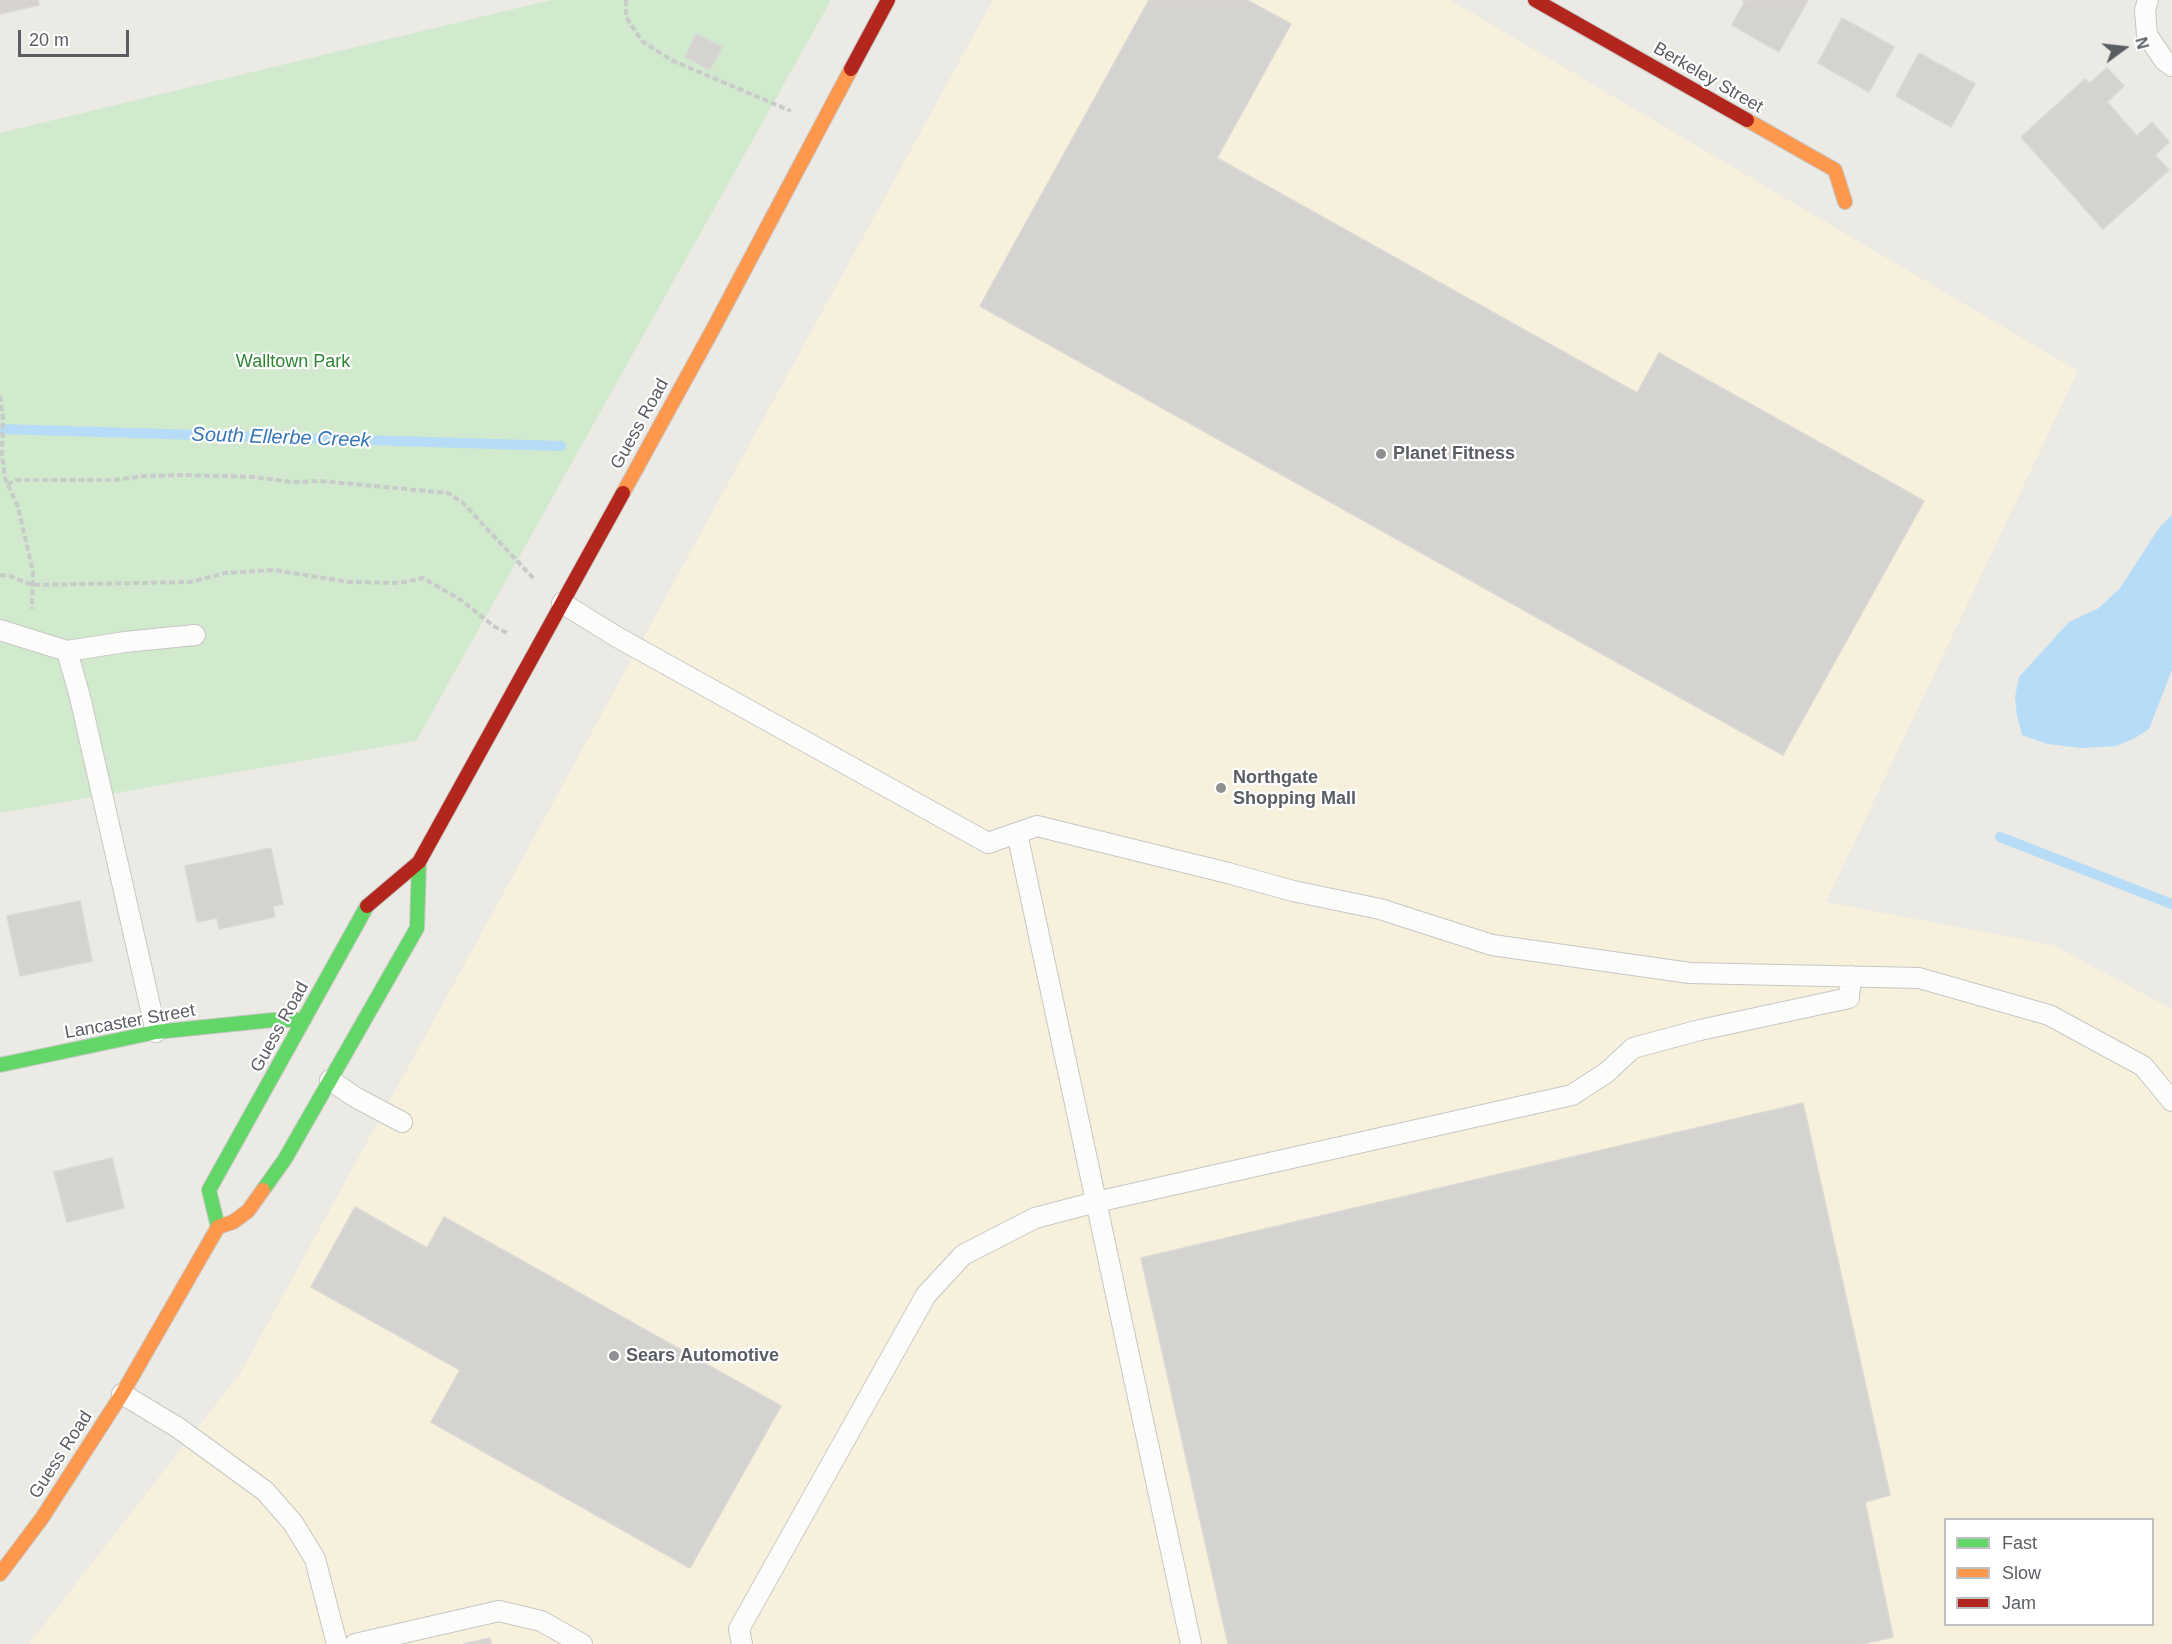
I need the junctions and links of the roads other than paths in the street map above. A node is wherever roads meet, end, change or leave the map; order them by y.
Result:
1 (888, 0) edge
2 (1535, 0) edge
3 (2148, 0) edge
4 (2172, 66) edge
5 (1845, 202) dead end
6 (562, 603) junction
7 (0, 630) edge
8 (195, 635) dead end
9 (68, 651) junction
10 (1017, 833) junction
11 (419, 862) junction
12 (1851, 976) junction
13 (304, 1020) junction
14 (156, 1032) junction
15 (0, 1065) edge
16 (330, 1080) junction
17 (2172, 1101) edge
18 (402, 1122) dead end
19 (1096, 1202) junction
20 (218, 1227) junction
21 (122, 1394) junction
22 (0, 1574) edge
23 (337, 1644) edge
24 (355, 1644) edge
25 (582, 1644) edge
26 (742, 1644) edge
27 (1191, 1644) edge

1 - 6 main road, Guess Road
2 - 5 main road, Berkeley Street
3 - 4 lane
6 - 10 lane
6 - 11 main road, Guess Road
7 - 9 lane
8 - 9 lane
9 - 14 lane
10 - 12 lane
10 - 19 lane
11 - 13 main road, Guess Road
11 - 16 main road, Guess Road
12 - 17 lane
12 - 19 lane
13 - 14 main road, Lancaster Street
13 - 20 main road, Guess Road
14 - 15 main road, Lancaster Street
16 - 18 lane
16 - 20 main road, Guess Road
19 - 26 lane
19 - 27 lane
20 - 21 main road, Guess Road
21 - 22 main road, Guess Road
21 - 23 lane
24 - 25 lane

